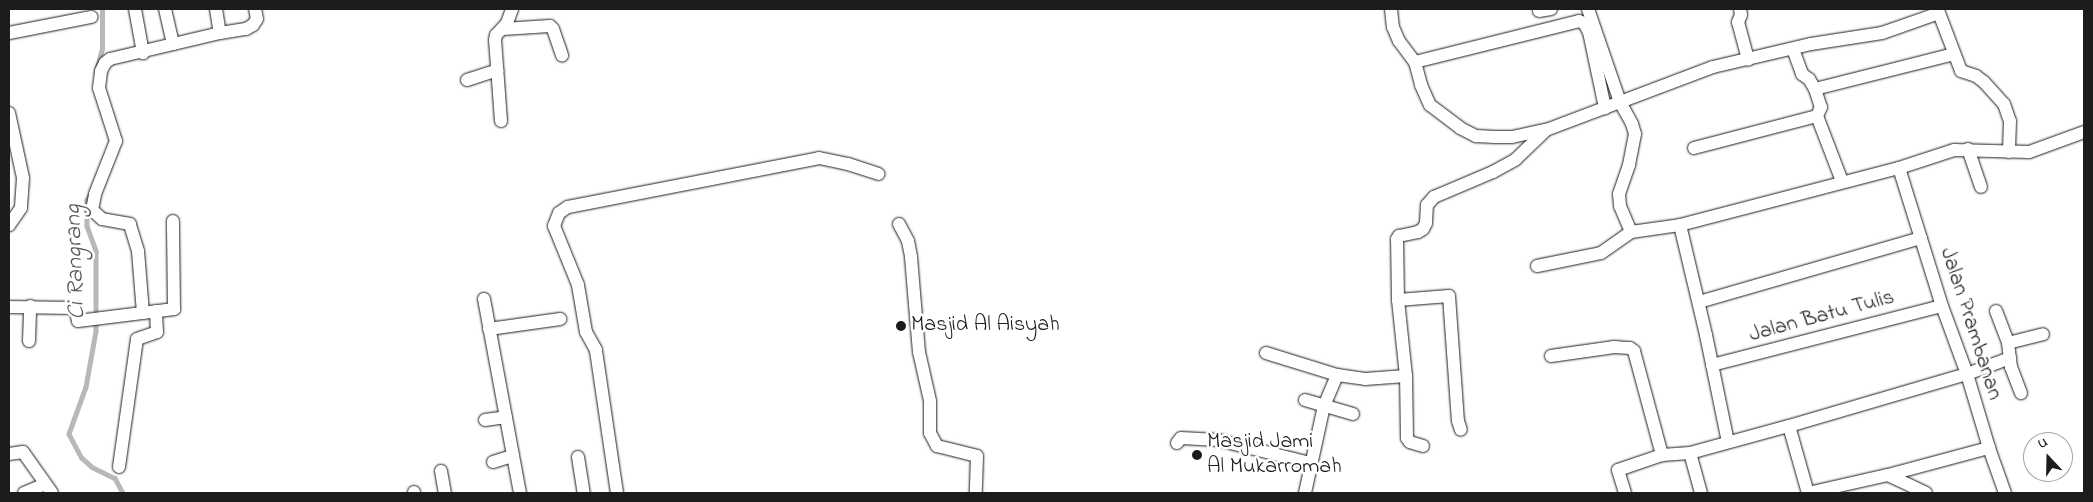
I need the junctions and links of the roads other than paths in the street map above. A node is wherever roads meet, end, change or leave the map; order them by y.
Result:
1 (135, 9) edge
2 (165, 9) edge
3 (216, 9) edge
4 (256, 9) edge
5 (512, 9) edge
6 (1391, 9) edge
7 (1588, 9) edge
8 (1743, 10) edge
9 (1938, 11) edge
10 (91, 17) dead end
11 (503, 29) junction
12 (9, 33) edge
13 (220, 33) junction
14 (173, 44) junction
15 (1793, 49) junction
16 (143, 53) junction
17 (1954, 54) junction
18 (562, 55) dead end
19 (1748, 60) junction
20 (1415, 62) junction
21 (497, 70) junction
22 (467, 80) dead end
23 (1815, 89) junction
24 (1620, 102) junction
25 (1605, 108) junction
26 (9, 113) edge
27 (1817, 116) junction
28 (501, 121) dead end
29 (1546, 130) junction
30 (2084, 132) edge
31 (1694, 148) dead end
32 (1968, 149) junction
33 (2009, 152) junction
34 (1898, 168) junction
35 (878, 174) dead end
36 (1842, 182) junction
37 (1981, 187) dead end
38 (173, 220) dead end
39 (899, 224) dead end
40 (9, 225) edge
41 (1680, 225) junction
42 (1631, 232) junction
43 (1921, 238) junction
44 (1537, 266) dead end
45 (484, 299) dead end
46 (1398, 300) junction
47 (1699, 302) junction
48 (30, 306) junction
49 (1942, 306) junction
50 (9, 307) edge
51 (156, 311) junction
52 (1996, 311) dead end
53 (143, 313) junction
54 (560, 319) dead end
55 (489, 329) junction
56 (2043, 334) dead end
57 (29, 341) dead end
58 (2008, 343) junction
59 (1266, 353) dead end
60 (1551, 356) dead end
61 (2010, 358) junction
62 (1712, 365) junction
63 (1967, 374) junction
64 (1337, 376) junction
65 (1406, 376) junction
66 (2021, 393) dead end
67 (1305, 400) dead end
68 (1324, 406) junction
69 (1353, 414) dead end
70 (506, 417) junction
71 (485, 420) dead end
72 (1789, 426) junction
73 (1461, 430) dead end
74 (1728, 442) junction
75 (1177, 443) dead end
76 (1423, 446) dead end
77 (1989, 448) junction
78 (1690, 453) junction
79 (9, 454) edge
80 (1662, 455) junction
81 (514, 456) junction
82 (578, 457) dead end
83 (493, 462) dead end
84 (1310, 463) junction
85 (119, 467) dead end
86 (440, 471) dead end
87 (1888, 475) junction
88 (48, 488) edge
89 (24, 493) edge
90 (445, 493) edge
91 (520, 493) edge
92 (584, 493) edge
93 (617, 493) edge
94 (976, 493) edge
95 (1305, 493) edge
96 (1625, 493) edge
97 (1701, 493) edge
98 (1808, 493) edge
99 (1926, 493) edge
100 (2005, 493) edge

1 - 16 street
2 - 14 street
3 - 13 street
4 - 13 street
5 - 11 street
6 - 20 street
7 - 24 street
8 - 19 street
9 - 15 street
9 - 17 street
10 - 12 street
11 - 18 street
11 - 21 street
13 - 14 street
14 - 16 street
15 - 19 street
15 - 23 street
16 - 53 street
17 - 23 street
17 - 33 street
19 - 24 street
20 - 25 street
20 - 29 street
21 - 22 street
21 - 28 street
23 - 27 street
24 - 25 street
24 - 42 street
25 - 29 street
26 - 40 street
27 - 31 street
27 - 36 street
29 - 46 street
30 - 33 street
32 - 33 street
32 - 34 street
32 - 37 street
34 - 36 street
34 - 43 street, Jalan Prambanan
35 - 93 street
36 - 41 street
38 - 51 street
39 - 94 street
41 - 42 street
41 - 47 street
42 - 44 street
43 - 47 street
43 - 49 street, Jalan Prambanan
45 - 55 street
46 - 65 street
46 - 73 street
47 - 62 street
48 - 50 street
48 - 53 street
48 - 57 street
49 - 62 street, Jalan Batu Tulis
49 - 63 street, Jalan Prambanan
51 - 53 street
51 - 85 street
52 - 58 street
54 - 55 street
55 - 70 street
56 - 58 street
58 - 61 street
59 - 64 street
60 - 80 street
61 - 63 street
61 - 66 street
62 - 74 street
63 - 72 street
63 - 77 street, Jalan Prambanan
64 - 65 street
64 - 68 street
65 - 76 street
67 - 68 street
68 - 69 street
68 - 84 street
70 - 71 street
70 - 81 street
72 - 74 street
72 - 98 street
74 - 78 street
75 - 84 street
77 - 87 street
77 - 100 street, Jalan Prambanan
78 - 80 street
78 - 97 street
79 - 88 street
80 - 96 street
81 - 83 street
81 - 91 street
82 - 92 street
84 - 95 street
86 - 90 street
87 - 98 street
87 - 99 street
88 - 89 street

